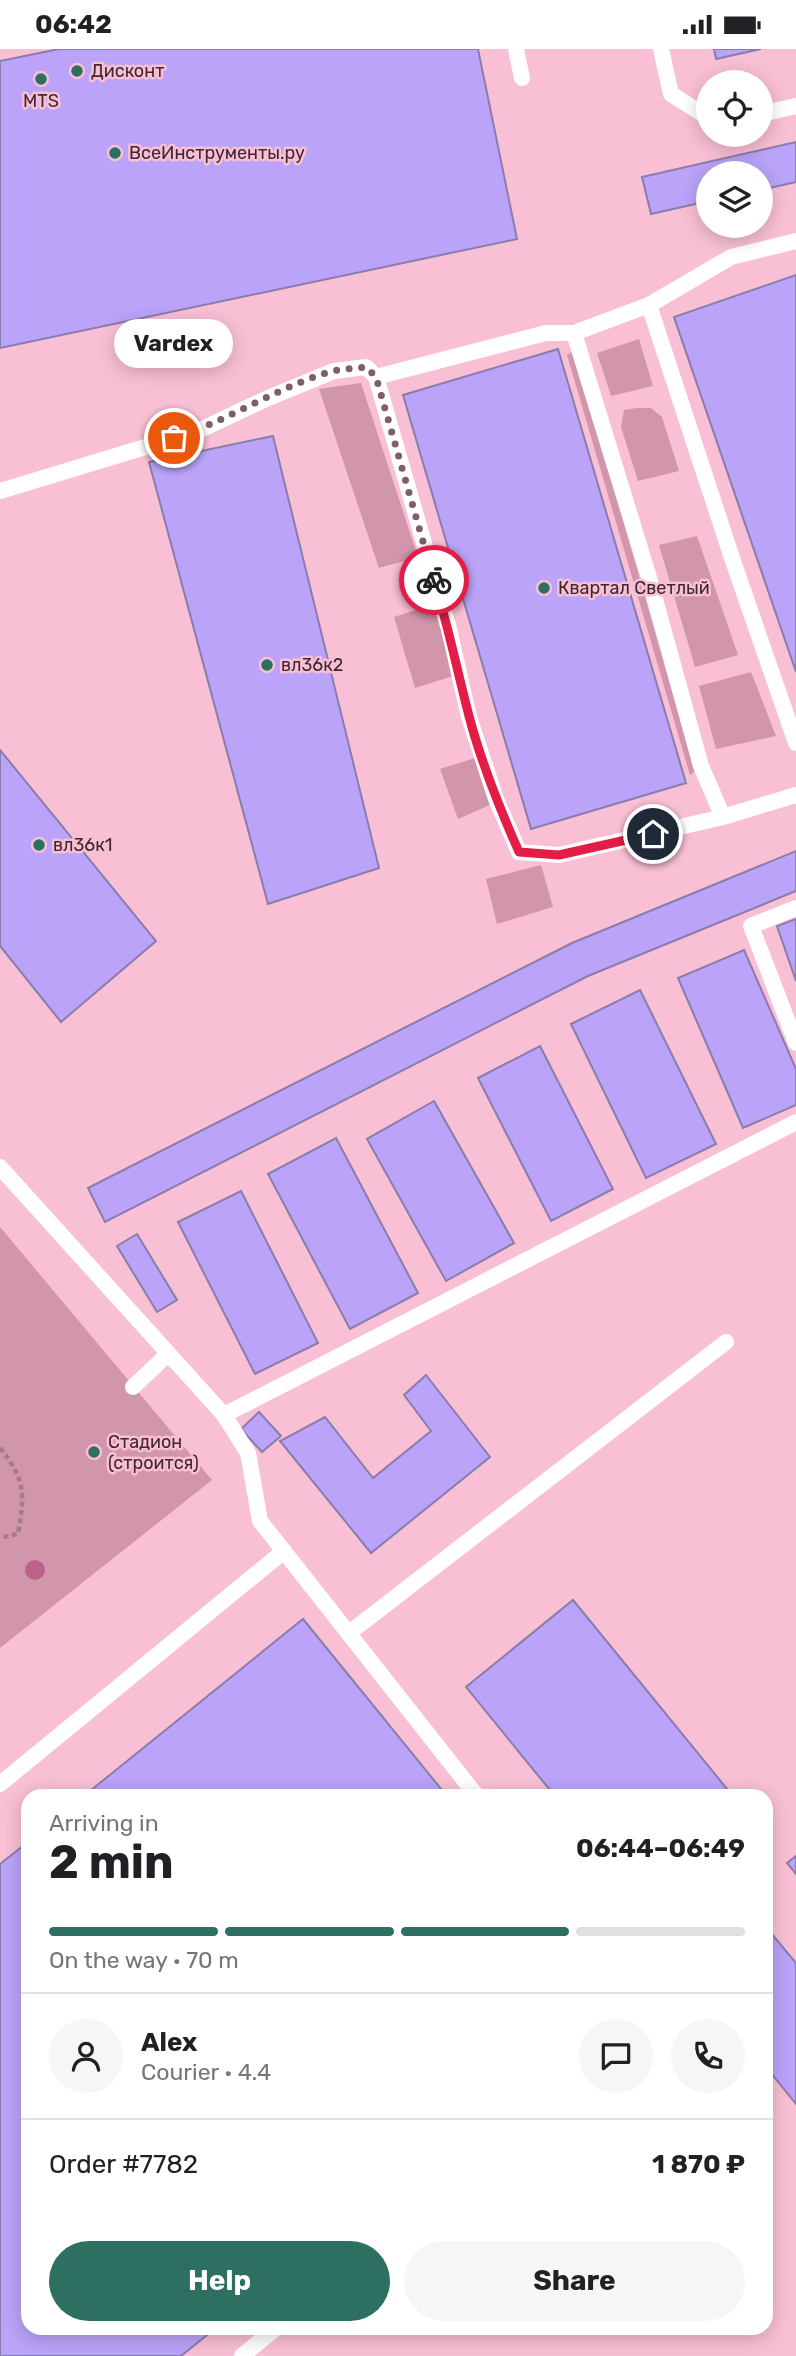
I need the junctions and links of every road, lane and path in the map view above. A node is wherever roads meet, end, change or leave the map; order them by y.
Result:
1 (516, 49) edge
2 (661, 49) edge
3 (522, 78) dead end
4 (796, 106) edge
5 (696, 110) edge
6 (773, 111) edge
7 (796, 241) edge
8 (649, 305) junction
9 (575, 333) junction
10 (376, 377) junction
11 (0, 491) edge
12 (796, 743) edge
13 (796, 795) edge
14 (723, 817) junction
15 (796, 908) edge
16 (796, 1043) edge
17 (796, 1122) edge
18 (0, 1167) edge
19 (726, 1342) dead end
20 (168, 1354) junction
21 (133, 1387) dead end
22 (224, 1415) junction
23 (0, 1448) edge
24 (0, 1538) edge
25 (284, 1551) junction
26 (349, 1633) junction
27 (0, 1784) edge
28 (471, 1789) edge
29 (267, 2335) edge
30 (242, 2356) edge

1 - 3 lane
2 - 5 lane
4 - 6 lane
7 - 8 lane
8 - 9 lane
8 - 12 lane
9 - 10 lane
9 - 14 lane
10 - 11 lane
10 - 14 lane
13 - 14 lane
15 - 16 lane
17 - 22 lane
18 - 20 lane
19 - 26 lane
20 - 21 lane
20 - 22 lane
22 - 25 lane
23 - 24 path
25 - 26 lane
25 - 27 lane
26 - 28 lane
29 - 30 lane

